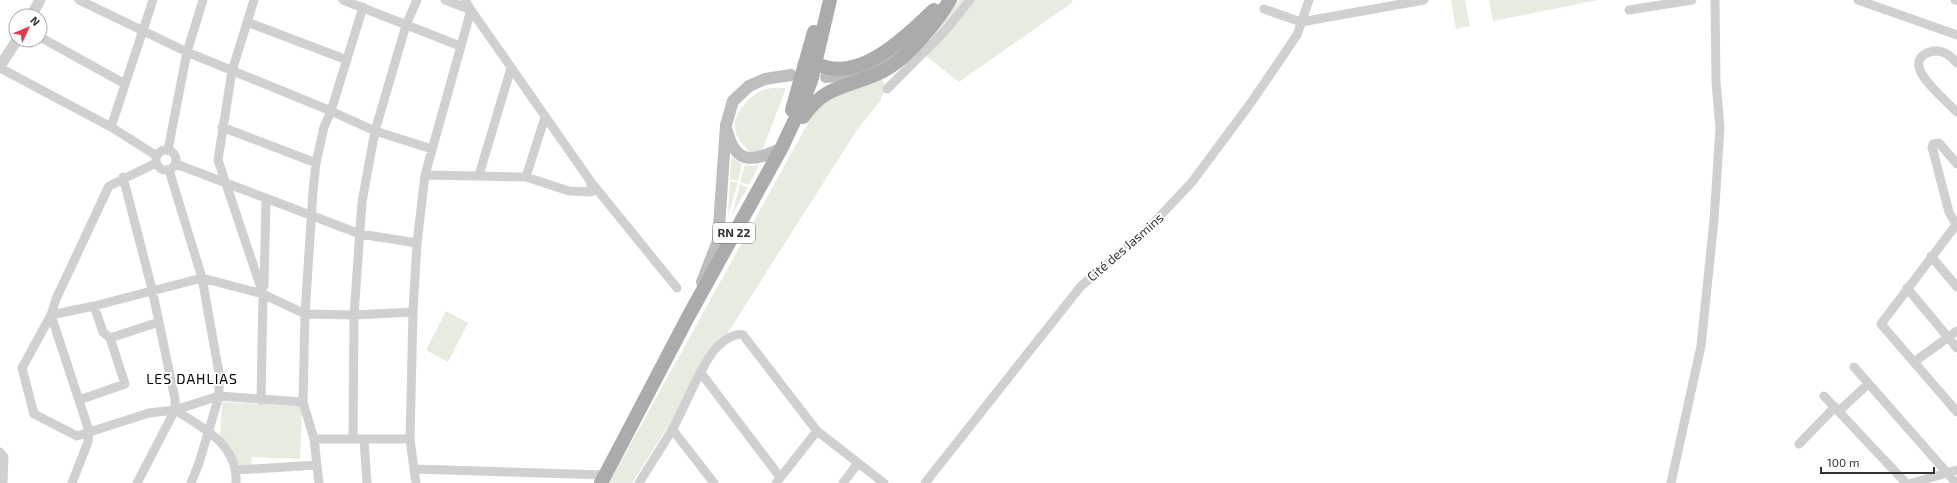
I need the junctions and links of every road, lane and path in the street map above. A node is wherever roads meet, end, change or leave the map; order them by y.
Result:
1 (79, 0) edge
2 (153, 0) edge
3 (202, 0) edge
4 (254, 0) edge
5 (344, 0) edge
6 (417, 0) edge
7 (445, 0) edge
8 (465, 0) edge
9 (820, 0) edge
10 (830, 0) edge
11 (947, 0) edge
12 (970, 0) edge
13 (1309, 0) edge
14 (1424, 0) edge
15 (1692, 0) edge
16 (1714, 0) edge
17 (1858, 0) edge
18 (363, 7) junction
19 (1264, 9) dead end
20 (471, 10) junction
21 (1629, 10) dead end
22 (247, 22) junction
23 (1301, 22) junction
24 (406, 25) junction
25 (144, 32) junction
26 (1957, 34) edge
27 (48, 41) edge
28 (460, 46) junction
29 (12, 48) edge
30 (187, 52) junction
31 (347, 60) junction
32 (815, 63) junction
33 (1957, 63) edge
34 (0, 67) edge
35 (512, 68) junction
36 (232, 71) junction
37 (791, 75) dead end
38 (826, 77) dead end
39 (125, 84) junction
40 (887, 89) dead end
41 (331, 111) junction
42 (1957, 112) edge
43 (545, 117) junction
44 (726, 125) junction
45 (111, 127) junction
46 (222, 127) junction
47 (375, 131) junction
48 (432, 149) junction
49 (781, 149) junction
50 (168, 150) junction
51 (156, 159) junction
52 (316, 163) junction
53 (1957, 164) edge
54 (172, 167) junction
55 (479, 175) junction
56 (425, 176) junction
57 (526, 177) junction
58 (123, 178) junction
59 (226, 182) junction
60 (592, 182) junction
61 (266, 200) junction
62 (312, 216) junction
63 (1957, 225) edge
64 (360, 234) junction
65 (417, 243) junction
66 (1931, 256) junction
67 (202, 278) junction
68 (1957, 287) edge
69 (677, 288) dead end
70 (1907, 288) junction
71 (152, 290) junction
72 (263, 294) junction
73 (94, 306) junction
74 (413, 312) junction
75 (50, 314) junction
76 (305, 314) junction
77 (354, 315) junction
78 (688, 317) junction
79 (159, 322) junction
80 (1957, 331) edge
81 (1948, 337) junction
82 (110, 338) junction
83 (1957, 348) edge
84 (1914, 362) junction
85 (1854, 367) dead end
86 (701, 373) junction
87 (1868, 384) junction
88 (219, 396) junction
89 (1824, 396) dead end
90 (79, 400) junction
91 (262, 400) junction
92 (303, 402) junction
93 (1837, 409) junction
94 (175, 410) junction
95 (1957, 412) edge
96 (672, 429) junction
97 (89, 431) junction
98 (817, 431) junction
99 (209, 432) junction
100 (314, 439) junction
101 (353, 439) junction
102 (410, 439) junction
103 (364, 440) junction
104 (1800, 444) dead end
105 (0, 452) edge
106 (858, 463) junction
107 (317, 465) junction
108 (414, 469) junction
109 (237, 470) junction
110 (1957, 470) edge
111 (1947, 473) junction
112 (528, 478) edge
113 (604, 479) edge
114 (778, 480) edge
115 (710, 481) edge
116 (3, 483) edge
117 (72, 483) edge
118 (137, 483) edge
119 (191, 483) edge
120 (236, 483) edge
121 (319, 483) edge
122 (367, 483) edge
123 (416, 483) edge
124 (639, 483) edge
125 (843, 483) edge
126 (884, 483) edge
127 (925, 483) edge
128 (1671, 483) edge
129 (1906, 483) edge
130 (1912, 483) edge
131 (1956, 483) edge

1 - 25 street
2 - 25 street
3 - 30 street
4 - 22 street
5 - 18 street
6 - 24 street
7 - 20 street
8 - 20 street
9 - 49 main road, RN 22
10 - 32 main road, RN 22
11 - 32 main road
11 - 38 main road
11 - 49 main road
12 - 40 street
13 - 23 street, Cité des Jasmins
14 - 23 street
15 - 21 street
16 - 128 street
17 - 26 street
18 - 24 street
18 - 31 street
19 - 23 street
20 - 28 street
20 - 35 street
22 - 31 street
22 - 36 street
23 - 127 street, Cité des Jasmins
24 - 28 street
24 - 47 street
25 - 30 street
25 - 39 street
27 - 39 street
28 - 48 street
29 - 34 street
30 - 36 street
30 - 50 street
31 - 41 street
32 - 49 main road, RN 22
33 - 42 street
34 - 45 street
35 - 43 street
35 - 55 street
36 - 41 street
36 - 46 street
37 - 44 main road
39 - 45 street
41 - 47 street
41 - 52 street
43 - 57 street
43 - 60 street
44 - 49 main road
44 - 78 main road
45 - 51 street
46 - 52 street
46 - 59 street
47 - 48 street
47 - 64 street
48 - 56 street
49 - 78 main road, RN 22
50 - 51 street
50 - 54 street
51 - 54 street
51 - 58 street
52 - 62 street
53 - 63 street
54 - 59 street
54 - 67 street
55 - 56 street
55 - 57 street
56 - 65 street
57 - 60 street
58 - 71 street
58 - 75 street
59 - 61 street
59 - 72 street
60 - 69 street
61 - 62 street
61 - 72 street
62 - 64 street
62 - 76 street
63 - 66 street
64 - 65 street
64 - 77 street
65 - 74 street
66 - 68 street
66 - 70 street
67 - 71 street
67 - 72 street
67 - 88 street
70 - 81 street
70 - 84 street
71 - 73 street
71 - 79 street
72 - 76 street
72 - 91 street
73 - 75 street
73 - 82 street
74 - 77 street
74 - 102 street
75 - 90 street
75 - 97 street
76 - 77 street
76 - 92 street
77 - 101 street
78 - 113 main road, RN 22
79 - 82 street
79 - 94 street
80 - 81 street
81 - 83 street
81 - 84 street
82 - 90 street
84 - 95 street
85 - 87 street
86 - 96 street
86 - 98 street
86 - 114 street
87 - 93 street
87 - 111 street
88 - 91 street
88 - 94 street
88 - 99 street
89 - 93 street
90 - 97 street
91 - 92 street
92 - 100 street
93 - 104 street
93 - 129 street
94 - 97 street
94 - 99 street
94 - 118 street
96 - 115 street
96 - 124 street
97 - 117 street
98 - 106 street
98 - 114 street
99 - 109 street
99 - 119 street
100 - 101 street
100 - 107 street
101 - 103 street
102 - 103 street
102 - 108 street
103 - 122 street
105 - 116 street
106 - 125 street
106 - 126 street
107 - 109 street
107 - 121 street
108 - 112 street
108 - 123 street
109 - 120 street
110 - 111 street
111 - 130 street
111 - 131 street
112 - 113 street

